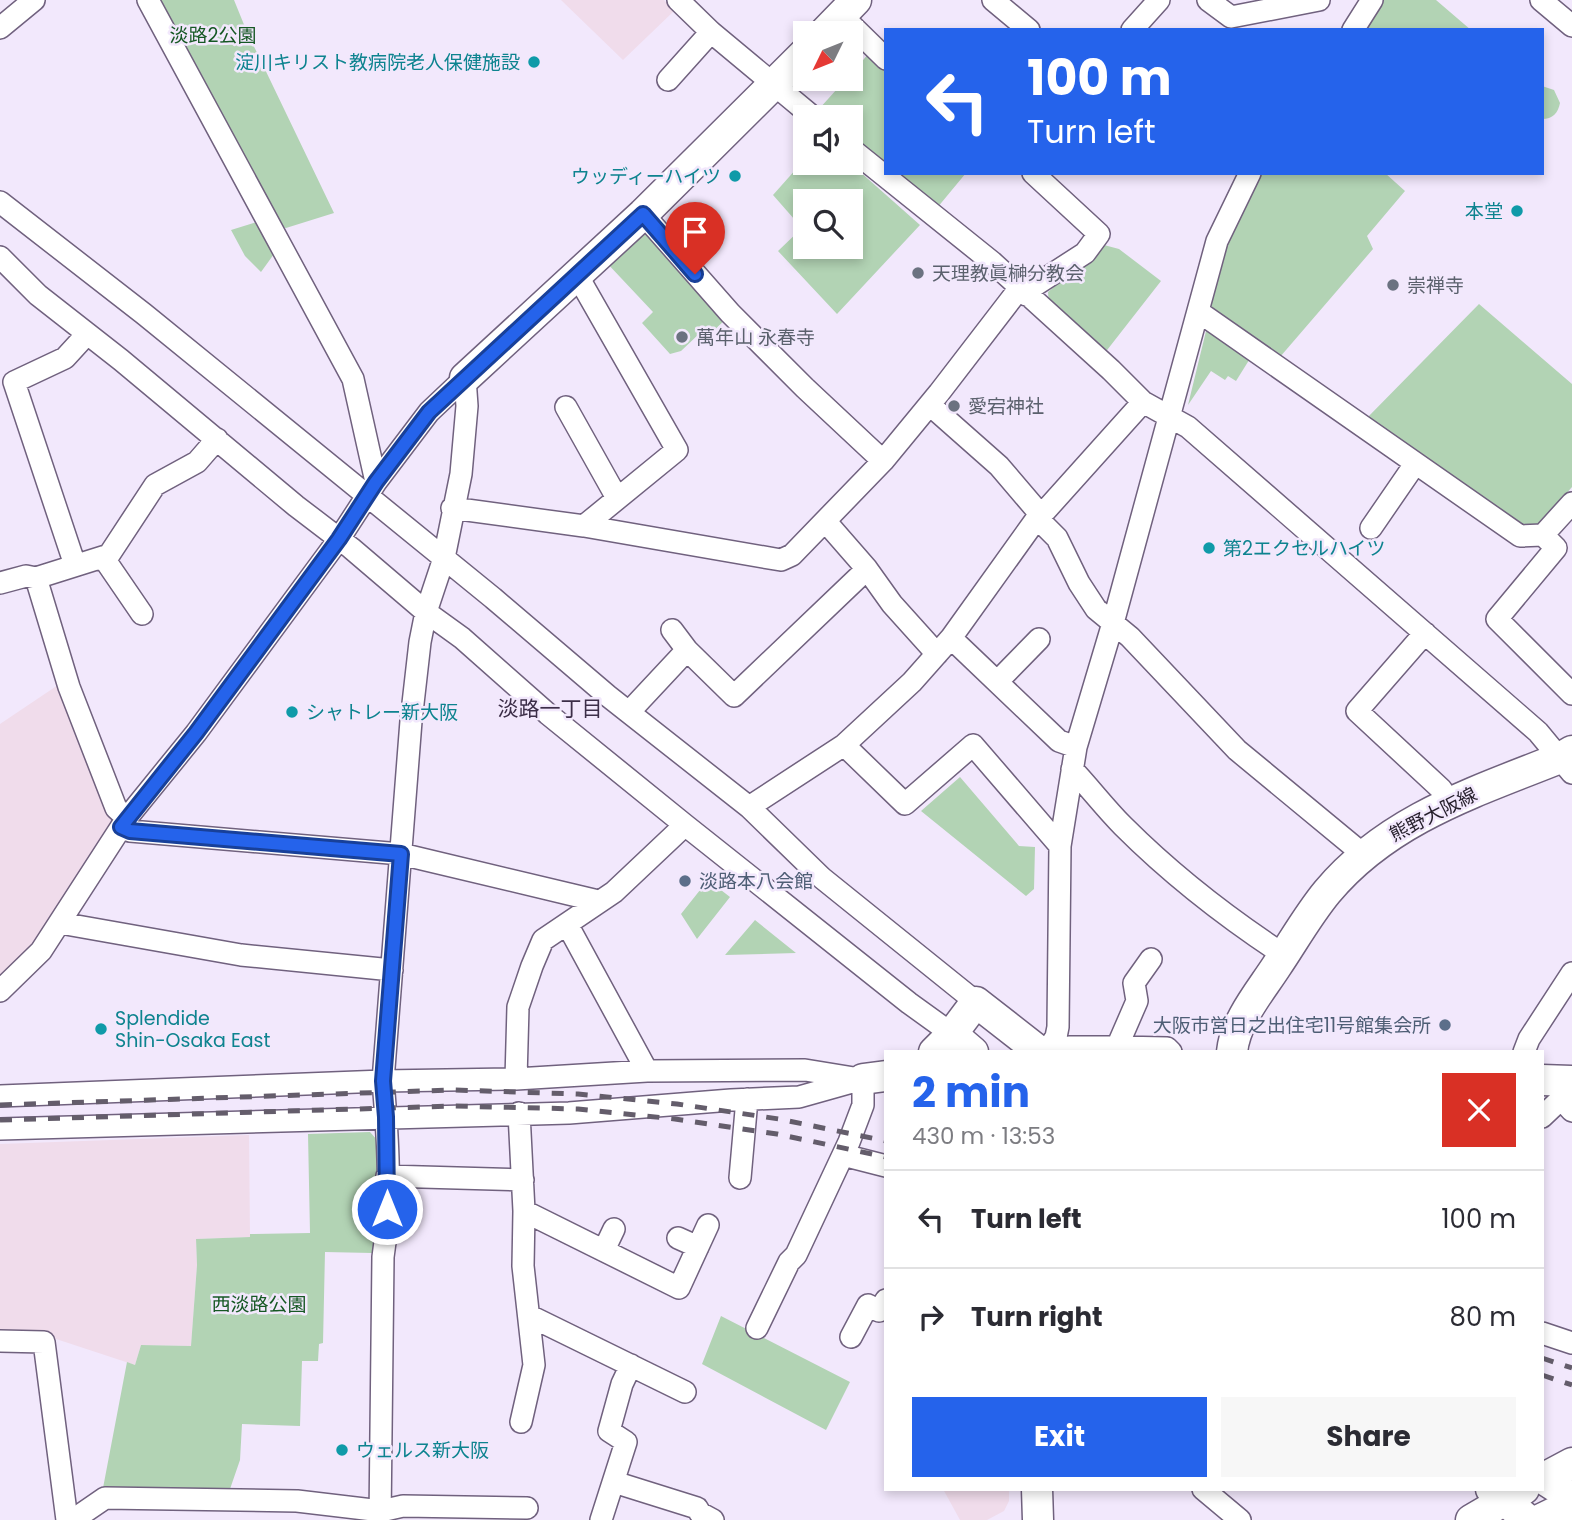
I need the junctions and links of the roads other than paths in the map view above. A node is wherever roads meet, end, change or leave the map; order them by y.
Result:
1 (34, 0) edge
2 (148, 0) edge
3 (678, 0) edge
4 (993, 0) edge
5 (1159, 0) edge
6 (1208, 0) edge
7 (1319, 0) edge
8 (1372, 0) edge
9 (1541, 0) edge
10 (840, 16) edge
11 (1572, 26) edge
12 (0, 28) edge
13 (1027, 28) edge
14 (1134, 28) edge
15 (1354, 28) edge
16 (711, 32) junction
17 (884, 57) edge
18 (793, 66) edge
19 (668, 80) dead end
20 (774, 86) junction
21 (798, 105) edge
22 (863, 158) edge
23 (1035, 175) edge
24 (1249, 175) edge
25 (0, 202) edge
26 (643, 214) junction
27 (0, 257) edge
28 (577, 275) junction
29 (1023, 292) junction
30 (1199, 312) junction
31 (87, 334) junction
32 (465, 378) junction
33 (1143, 402) junction
34 (930, 405) junction
35 (566, 407) dead end
36 (1170, 417) junction
37 (217, 439) junction
38 (883, 461) junction
39 (1415, 464) junction
40 (372, 489) junction
41 (617, 498) junction
42 (1572, 503) edge
43 (452, 508) junction
44 (1038, 516) junction
45 (826, 523) junction
46 (584, 526) junction
47 (1371, 528) dead end
48 (1543, 536) junction
49 (339, 539) junction
50 (444, 558) junction
51 (89, 561) junction
52 (867, 569) junction
53 (36, 578) junction
54 (0, 583) edge
55 (426, 612) junction
56 (142, 614) dead end
57 (1113, 623) junction
58 (672, 630) dead end
59 (1425, 633) junction
60 (1039, 639) dead end
61 (944, 646) junction
62 (687, 650) junction
63 (997, 682) junction
64 (1572, 694) edge
65 (630, 711) junction
66 (845, 745) junction
67 (1076, 747) junction
68 (1568, 760) edge
69 (1072, 769) junction
70 (1450, 802) junction
71 (749, 807) junction
72 (124, 823) junction
73 (685, 825) junction
74 (1060, 846) junction
75 (401, 854) junction
76 (1364, 855) junction
77 (598, 901) junction
78 (60, 922) junction
79 (567, 924) junction
80 (1284, 955) junction
81 (1152, 959) dead end
82 (392, 970) junction
83 (1572, 973) edge
84 (0, 991) edge
85 (976, 1002) junction
86 (953, 1046) edge
87 (1117, 1047) junction
88 (1037, 1050) edge
89 (1047, 1050) edge
90 (1060, 1050) edge
91 (1169, 1050) edge
92 (1233, 1050) edge
93 (1525, 1050) edge
94 (648, 1071) junction
95 (565, 1075) junction
96 (874, 1078) edge
97 (516, 1079) junction
98 (383, 1081) junction
99 (1562, 1090) edge
100 (0, 1097) edge
101 (747, 1099) junction
102 (569, 1112) junction
103 (519, 1113) junction
104 (1544, 1114) edge
105 (386, 1117) junction
106 (0, 1129) edge
107 (843, 1155) junction
108 (884, 1165) edge
109 (387, 1176) junction
110 (740, 1178) dead end
111 (523, 1180) junction
112 (524, 1211) junction
113 (708, 1225) dead end
114 (614, 1229) dead end
115 (678, 1238) dead end
116 (698, 1247) junction
117 (604, 1250) junction
118 (884, 1303) edge
119 (530, 1316) junction
120 (757, 1328) dead end
121 (1544, 1334) edge
122 (851, 1337) dead end
123 (0, 1341) edge
124 (1572, 1343) edge
125 (631, 1365) junction
126 (685, 1392) dead end
127 (521, 1422) dead end
128 (1572, 1463) edge
129 (1544, 1478) edge
130 (1544, 1480) edge
131 (614, 1482) junction
132 (1205, 1491) edge
133 (1506, 1493) edge
134 (1572, 1497) edge
135 (196, 1503) edge
136 (1572, 1504) edge
137 (527, 1508) dead end
138 (380, 1515) edge
139 (68, 1520) edge
140 (74, 1520) edge
141 (601, 1520) edge
142 (713, 1520) edge
143 (1240, 1520) edge
144 (1471, 1520) edge
145 (1528, 1520) edge
146 (1539, 1520) edge

1 - 12 street
2 - 40 street
3 - 16 street
4 - 13 street
5 - 14 street
6 - 7 street
8 - 15 street
9 - 11 street
10 - 17 street
16 - 19 street
16 - 20 street
18 - 20 street
20 - 21 street
20 - 26 street
22 - 29 street
23 - 29 street
24 - 30 street
25 - 40 street
26 - 28 street
26 - 38 street
27 - 31 street
28 - 32 street
28 - 41 street
29 - 33 street
29 - 34 street
30 - 36 street
30 - 39 street
31 - 37 street
31 - 51 street
32 - 40 street
32 - 43 street
33 - 36 street
33 - 44 street
34 - 38 street
34 - 44 street
35 - 41 street
36 - 57 street
36 - 59 street
37 - 49 street
37 - 51 street
38 - 45 street
39 - 47 street
39 - 48 street
40 - 49 street
40 - 50 street
41 - 46 street
42 - 48 street
43 - 46 street
43 - 50 street
44 - 57 street
44 - 61 street
45 - 46 street
45 - 52 street
48 - 64 street
49 - 55 street
49 - 72 street
50 - 55 street
50 - 65 street
51 - 53 street
51 - 56 street
52 - 61 street
52 - 62 street
53 - 54 street
53 - 72 street
55 - 73 street
55 - 75 street
57 - 67 street
57 - 76 street
58 - 62 street
59 - 68 street
59 - 70 street
60 - 63 street
61 - 63 street
61 - 66 street
62 - 65 street
63 - 67 street
65 - 71 street
66 - 71 street
66 - 74 street
67 - 69 street
68 - 70 street, 熊野大阪線
69 - 74 street
69 - 80 street
70 - 76 street, 熊野大阪線
71 - 85 street
72 - 75 street
72 - 78 street
73 - 77 street
73 - 86 street
74 - 89 street
75 - 77 street
75 - 82 street
76 - 80 street, 熊野大阪線
77 - 79 street
78 - 82 street
78 - 84 street
79 - 94 street
79 - 97 street
80 - 92 street, 熊野大阪線
81 - 87 street
82 - 98 street
83 - 93 street
85 - 86 street
85 - 88 street
87 - 90 street
87 - 91 street
94 - 95 street
94 - 96 street
95 - 97 street
95 - 102 street
96 - 101 street
96 - 107 street
97 - 98 street
98 - 100 street
98 - 105 street
99 - 104 street
101 - 102 street
101 - 110 street
102 - 103 street
103 - 105 street
103 - 111 street
105 - 106 street
105 - 109 street
107 - 108 street
107 - 120 street
109 - 111 street
109 - 138 street
111 - 112 street
112 - 117 street
112 - 119 street
113 - 116 street
114 - 117 street
115 - 116 street
116 - 117 street
118 - 122 street
119 - 125 street
119 - 127 street
121 - 124 street
123 - 139 street
125 - 126 street
125 - 131 street
128 - 129 street
130 - 134 street
131 - 141 street
131 - 142 street
132 - 143 street
133 - 144 street
133 - 145 street
135 - 138 street
135 - 140 street
136 - 146 street
137 - 138 street

